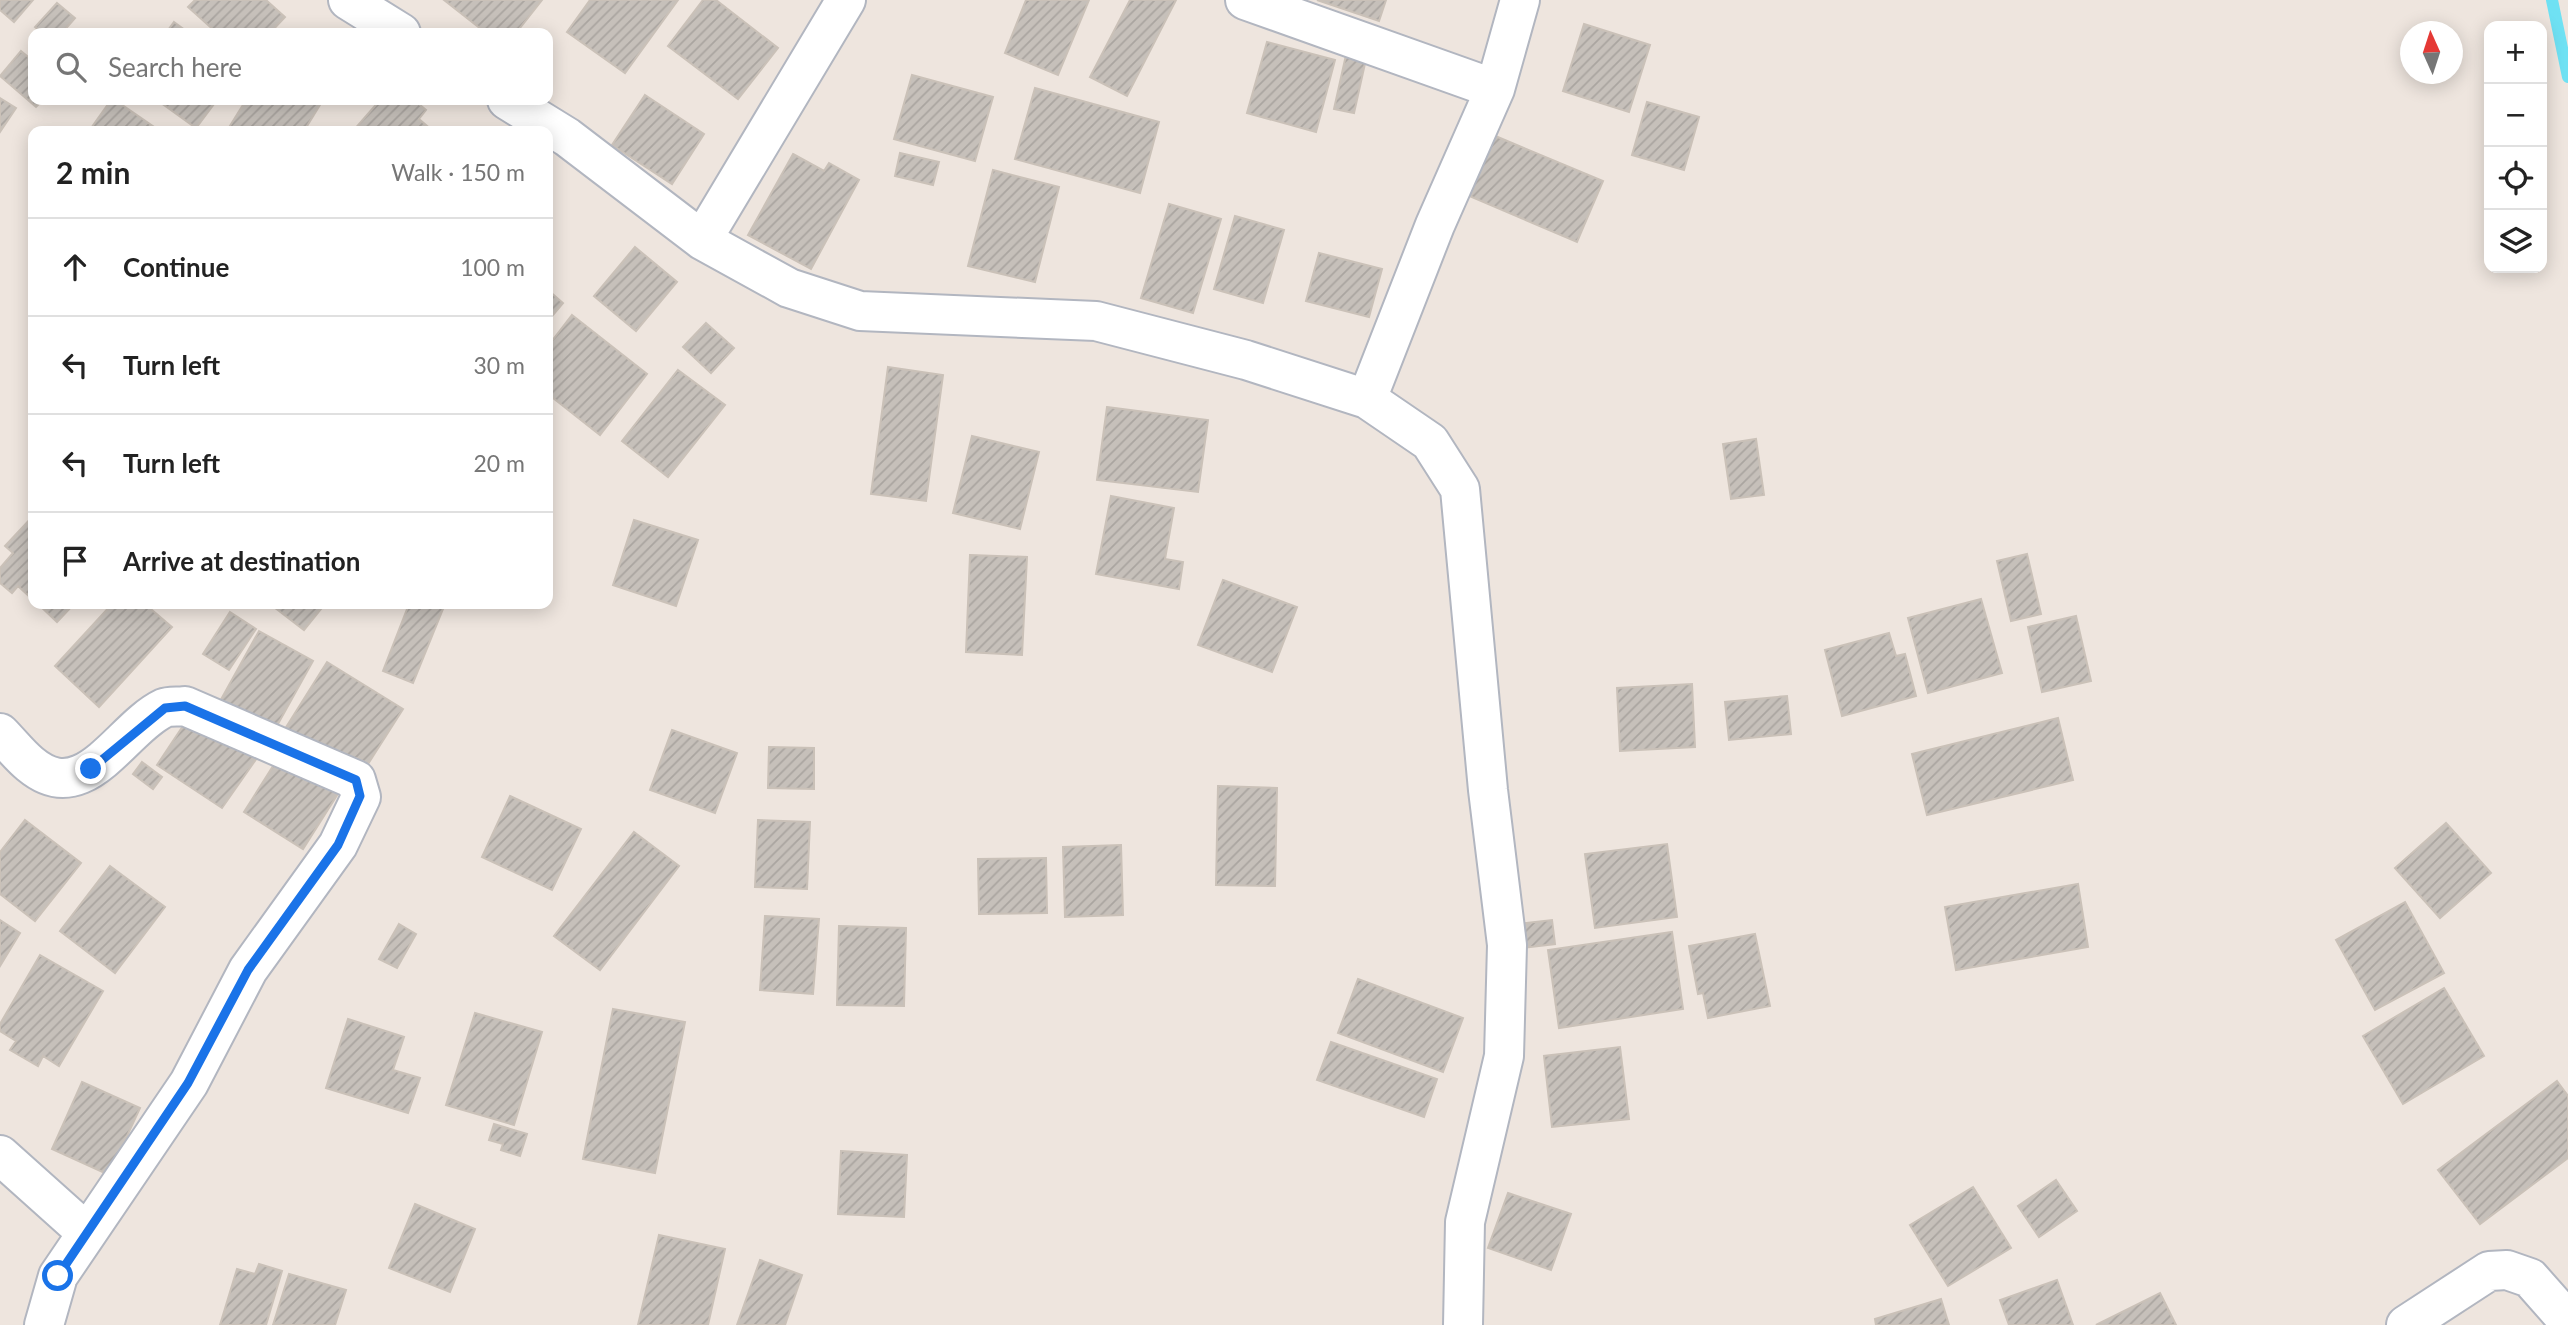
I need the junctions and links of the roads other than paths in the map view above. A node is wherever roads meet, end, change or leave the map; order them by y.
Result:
1 (846, 0) edge
2 (1245, 0) edge
3 (1520, 0) edge
4 (356, 2) edge
5 (394, 28) edge
6 (1495, 89) junction
7 (515, 105) edge
8 (549, 126) edge
9 (553, 128) edge
10 (702, 240) junction
11 (1367, 399) junction
12 (0, 733) edge
13 (0, 1155) edge
14 (86, 1232) junction
15 (2568, 1321) edge
16 (44, 1325) edge
17 (1463, 1325) edge
18 (2406, 1325) edge

1 - 10 street
2 - 6 street
3 - 6 street
4 - 5 street
6 - 11 street
7 - 8 street
9 - 10 street
10 - 11 street
11 - 17 street
12 - 14 street
13 - 14 street
14 - 16 street
15 - 18 street

